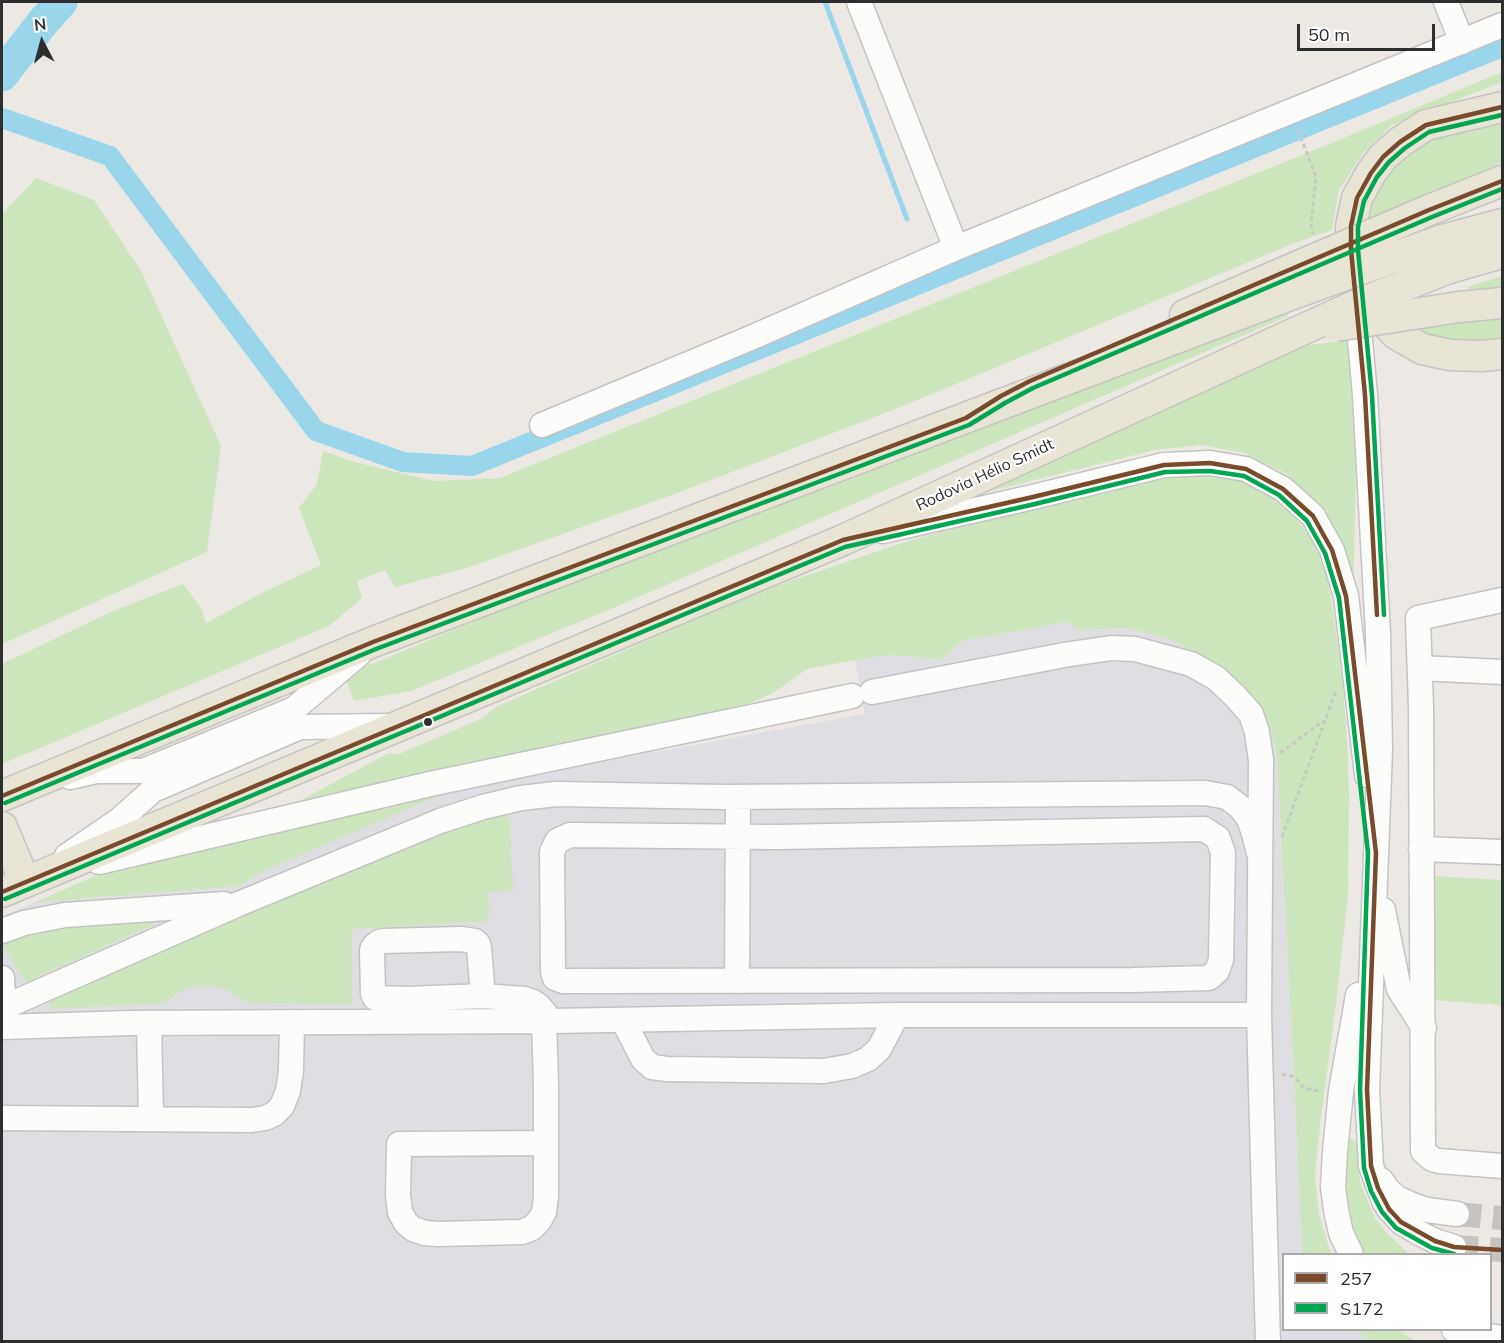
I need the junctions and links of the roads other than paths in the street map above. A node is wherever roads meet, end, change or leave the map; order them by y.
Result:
1 (859, 2) edge
2 (1446, 2) edge
3 (1503, 25) edge
4 (1462, 42) junction
5 (1503, 98) edge
6 (1503, 107) edge
7 (1426, 125) junction
8 (1503, 181) edge
9 (1503, 224) edge
10 (956, 248) junction
11 (1503, 253) edge
12 (1444, 255) junction
13 (1354, 276) junction
14 (1277, 287) junction
15 (1503, 303) edge
16 (1295, 333) junction
17 (1503, 354) edge
18 (542, 424) dead end
19 (843, 540) junction
20 (1503, 600) edge
21 (1420, 668) junction
22 (1503, 672) edge
23 (1261, 764) junction
24 (14, 791) edge
25 (731, 797) junction
26 (1227, 797) junction
27 (2, 827) edge
28 (731, 836) junction
29 (1421, 849) junction
30 (1503, 852) edge
31 (1260, 857) junction
32 (1375, 863) junction
33 (22, 883) edge
34 (1374, 897) junction
35 (241, 903) junction
36 (2, 931) edge
37 (2, 978) edge
38 (731, 981) junction
39 (483, 996) junction
40 (2, 1007) edge
41 (382, 1010) junction
42 (1259, 1015) junction
43 (897, 1016) junction
44 (623, 1020) junction
45 (548, 1021) junction
46 (292, 1022) junction
47 (149, 1023) junction
48 (2, 1028) edge
49 (1424, 1028) junction
50 (2, 1118) edge
51 (151, 1119) junction
52 (546, 1143) junction
53 (1371, 1166) junction
54 (1503, 1166) edge
55 (1456, 1214) tunnel mouth
56 (1454, 1247) tunnel mouth
57 (1351, 1253) edge
58 (1465, 1331) edge
59 (1503, 1338) edge
60 (1268, 1341) edge

1 - 10 street
2 - 4 street
3 - 4 street
4 - 10 street
5 - 7 street
6 - 7 main road
7 - 13 main road
8 - 14 main road, bridge
9 - 12 main road, Rodovia Hélio Smidt
10 - 18 street
11 - 12 main road, Rodovia Hélio Smidt
12 - 14 main road, Rodovia Hélio Smidt, bridge
12 - 16 main road, Rodovia Hélio Smidt, bridge
13 - 17 main road
13 - 32 street
14 - 24 main road, Rodovia Hélio Smidt
15 - 16 main road, bridge
16 - 19 main road, Rodovia Hélio Smidt
19 - 32 street
19 - 33 main road, Rodovia Hélio Smidt
20 - 21 street
21 - 22 street
21 - 29 street
23 - 26 street
23 - 31 street
23 - 33 street
25 - 26 street
25 - 28 street
25 - 35 street
26 - 31 street
27 - 33 main road
28 - 38 street
28 - 38 street
28 - 38 street
29 - 30 street
29 - 49 street
31 - 42 street
32 - 34 street
32 - 49 street
34 - 53 street
34 - 57 street
35 - 36 street
35 - 40 street
37 - 40 street
39 - 41 street
39 - 41 street
39 - 45 street
41 - 45 street
41 - 46 street
42 - 43 street
42 - 60 street
43 - 44 street
43 - 44 street
44 - 45 street
45 - 52 street
46 - 47 street
46 - 51 street
47 - 48 street
47 - 51 street
49 - 54 street
50 - 51 street
52 - 52 street
53 - 55 street
53 - 56 street
58 - 59 street

